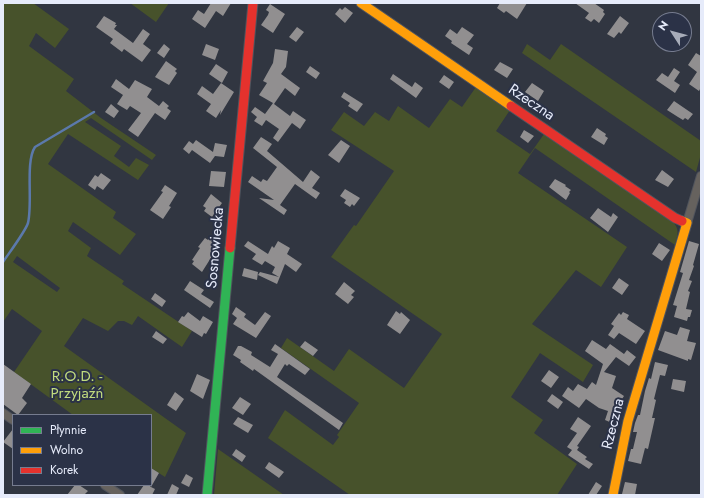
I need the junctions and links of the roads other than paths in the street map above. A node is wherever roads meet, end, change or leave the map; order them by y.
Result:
1 (253, 3) edge
2 (361, 3) edge
3 (701, 176) edge
4 (687, 223) junction
5 (3, 413) edge
6 (12, 419) edge
7 (106, 486) edge
8 (120, 495) edge
9 (207, 495) edge
10 (613, 495) edge

1 - 9 street, Sosnowiecka
2 - 4 street, Rzeczna
3 - 4 street, Rzeczna
4 - 10 street, Rzeczna
5 - 6 street
7 - 8 street

